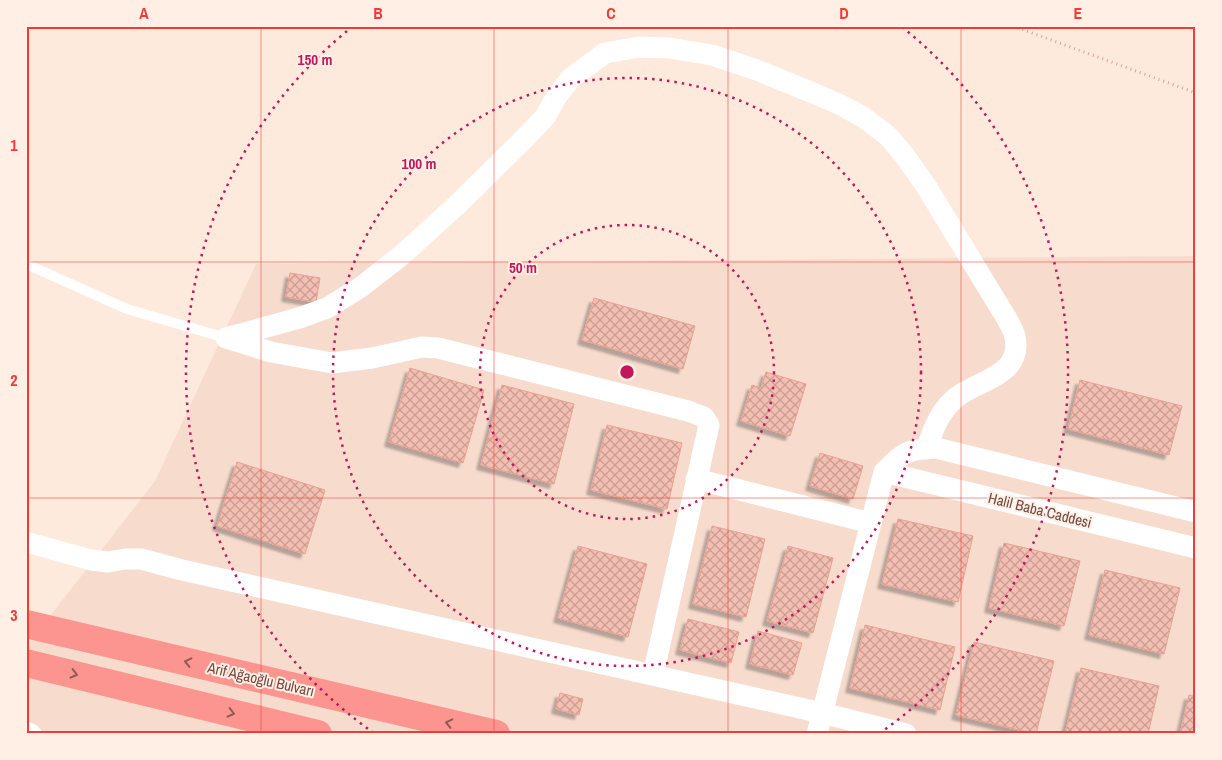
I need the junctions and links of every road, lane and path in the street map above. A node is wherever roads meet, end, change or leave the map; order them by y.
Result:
1 (1012, 26) edge
2 (1196, 93) edge
3 (26, 264) edge
4 (226, 338) junction
5 (927, 449) junction
6 (884, 472) junction
7 (696, 480) junction
8 (1196, 512) edge
9 (871, 522) junction
10 (26, 542) edge
11 (1196, 548) edge
12 (26, 624) edge
13 (26, 663) edge
14 (653, 675) junction
15 (822, 713) junction
16 (26, 732) edge
17 (31, 734) edge
18 (318, 734) edge
19 (496, 734) edge
20 (817, 734) edge
21 (906, 734) edge

1 - 2 path
3 - 4 lane
4 - 5 street
4 - 7 street
5 - 6 street
5 - 8 street
6 - 9 street
6 - 11 street, Halil Baba Caddesi
7 - 9 street
7 - 14 street
9 - 15 street
10 - 14 street
19 -> 12 highway, Arif Ağaoğlu Bulvarı
13 -> 18 highway
14 - 15 street
15 - 20 street
15 - 21 street
16 - 17 street

